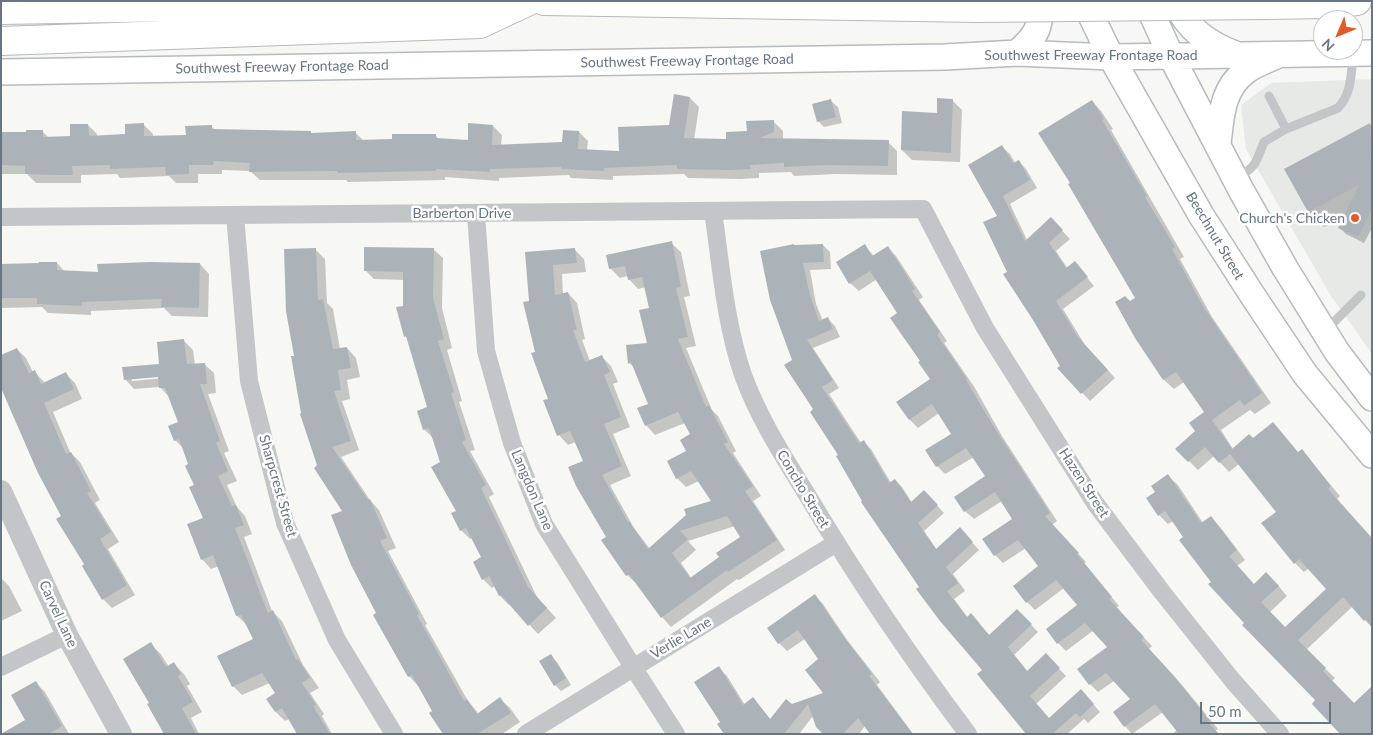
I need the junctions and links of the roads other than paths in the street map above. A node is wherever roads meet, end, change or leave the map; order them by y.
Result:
1 (520, 1) edge
2 (529, 1) edge
3 (544, 1) edge
4 (1041, 1) edge
5 (1084, 1) edge
6 (1146, 1) edge
7 (1175, 1) edge
8 (1357, 1) edge
9 (1, 10) edge
10 (1, 41) edge
11 (1017, 53) junction
12 (1313, 54) edge
13 (1238, 55) junction
14 (1277, 55) junction
15 (1171, 56) junction
16 (1111, 57) junction
17 (1360, 60) edge
18 (1, 72) edge
19 (1268, 96) dead end
20 (1286, 129) junction
21 (1218, 144) junction
22 (1236, 180) junction
23 (923, 209) joint
24 (713, 211) junction
25 (476, 214) junction
26 (236, 215) junction
27 (1, 217) edge
28 (1361, 295) dead end
29 (1331, 341) junction
30 (1305, 374) junction
31 (1372, 398) edge
32 (1372, 455) edge
33 (1, 490) edge
34 (836, 543) junction
35 (67, 635) junction
36 (1, 667) edge
37 (633, 667) junction
38 (121, 734) edge
39 (394, 734) edge
40 (526, 734) edge
41 (676, 734) edge
42 (968, 734) edge
43 (1280, 734) edge

1 - 9 highway
2 - 10 highway
3 - 8 highway, bridge
4 - 11 main road
5 - 16 main road, Beechnut Street
6 - 15 main road
7 - 13 main road
11 - 16 main road, Southwest Freeway Frontage Road
11 - 18 main road, Southwest Freeway Frontage Road
12 - 14 main road, Southwest Freeway Frontage Road
13 - 14 main road, Southwest Freeway Frontage Road
13 - 15 main road, Southwest Freeway Frontage Road
14 - 21 main road
15 - 16 main road, Southwest Freeway Frontage Road
15 - 21 main road
16 - 30 main road, Beechnut Street
17 - 20 lane
19 - 20 lane
20 - 22 lane
21 - 22 main road
22 - 29 main road
23 - 24 street, Barberton Drive
23 - 43 street, Hazen Street
24 - 25 street, Barberton Drive
24 - 34 street, Concho Street
25 - 26 street, Barberton Drive
25 - 37 street, Langdon Lane
26 - 27 street, Barberton Drive
26 - 39 street, Sharpcrest Street
28 - 29 lane
29 - 30 main road
29 - 31 main road
30 - 32 main road, Beechnut Street
33 - 35 street, Carvel Lane
34 - 37 street, Verlie Lane
34 - 42 street, Concho Street
35 - 36 street
35 - 38 street, Carvel Lane
37 - 40 street, Verlie Lane
37 - 41 street, Langdon Lane

